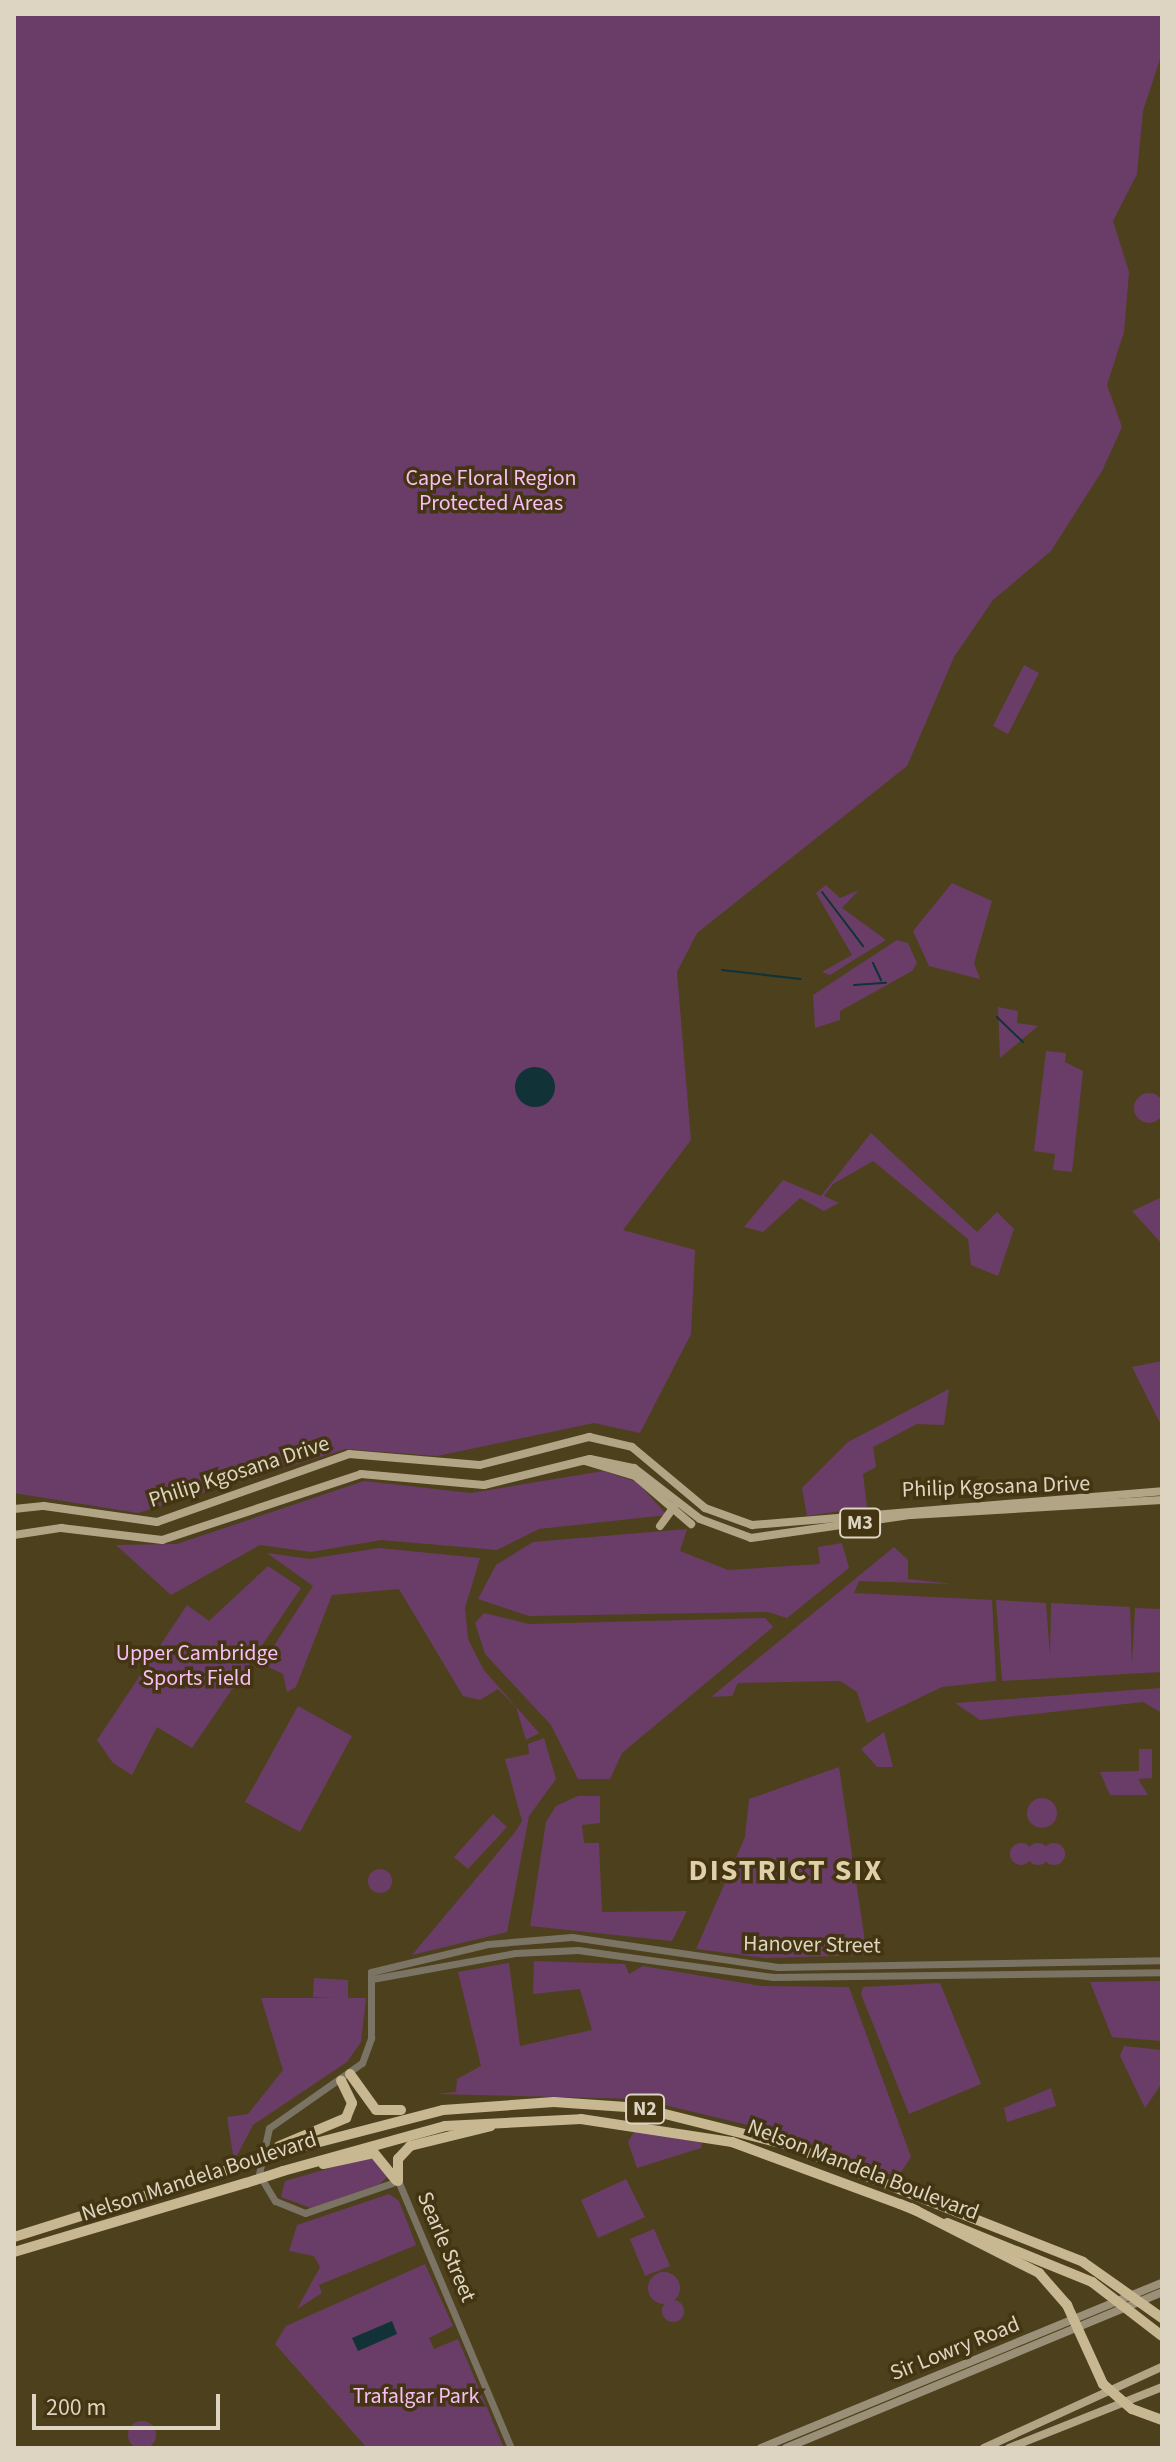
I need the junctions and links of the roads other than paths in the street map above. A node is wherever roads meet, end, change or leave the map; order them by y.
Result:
1 (580, 1460) junction
2 (1162, 1491) edge
3 (1162, 1500) edge
4 (674, 1507) junction
5 (14, 1509) edge
6 (691, 1524) dead end
7 (660, 1526) dead end
8 (14, 1535) edge
9 (1162, 1960) edge
10 (1162, 1972) edge
11 (371, 1976) junction
12 (346, 2077) junction
13 (493, 2104) junction
14 (545, 2118) junction
15 (280, 2149) junction
16 (284, 2173) junction
17 (398, 2181) junction
18 (911, 2208) junction
19 (14, 2237) edge
20 (14, 2252) edge
21 (1162, 2283) edge
22 (1162, 2292) edge
23 (1136, 2295) junction
24 (1162, 2308) edge
25 (1162, 2318) edge
26 (1162, 2336) edge
27 (1162, 2367) edge
28 (1162, 2387) edge
29 (1162, 2420) edge
30 (511, 2448) edge
31 (761, 2448) edge
32 (786, 2448) edge
33 (984, 2448) edge
34 (1009, 2448) edge

1 - 3 main road, Philip Kgosana Drive / M3
1 - 4 main road
1 - 8 main road, Philip Kgosana Drive / M3
2 - 5 main road, Philip Kgosana Drive / M3
4 - 6 main road
4 - 7 main road
9 - 11 street, Hanover Street
10 - 11 street, Hanover Street
11 - 12 street, Searle Street
12 - 13 highway
12 - 15 highway
12 - 17 street, Searle Street
13 - 15 highway, Nelson Mandela Boulevard / N2
13 - 23 highway, Nelson Mandela Boulevard / N2, bridge
14 - 16 highway, Nelson Mandela Boulevard / N2
14 - 17 highway
14 - 18 highway, Nelson Mandela Boulevard / N2, bridge
15 - 19 highway, Nelson Mandela Boulevard / N2, bridge
16 - 17 highway
16 - 20 highway, Nelson Mandela Boulevard / N2, bridge
17 - 30 street, Searle Street
18 - 26 highway, Nelson Mandela Boulevard / N2, bridge
18 - 29 highway, bridge
21 - 31 main road, Sir Lowry Road
22 - 32 main road, Sir Lowry Road
23 - 24 highway, bridge
23 - 25 highway, Nelson Mandela Boulevard / N2, bridge
27 - 33 main road
28 - 34 main road

